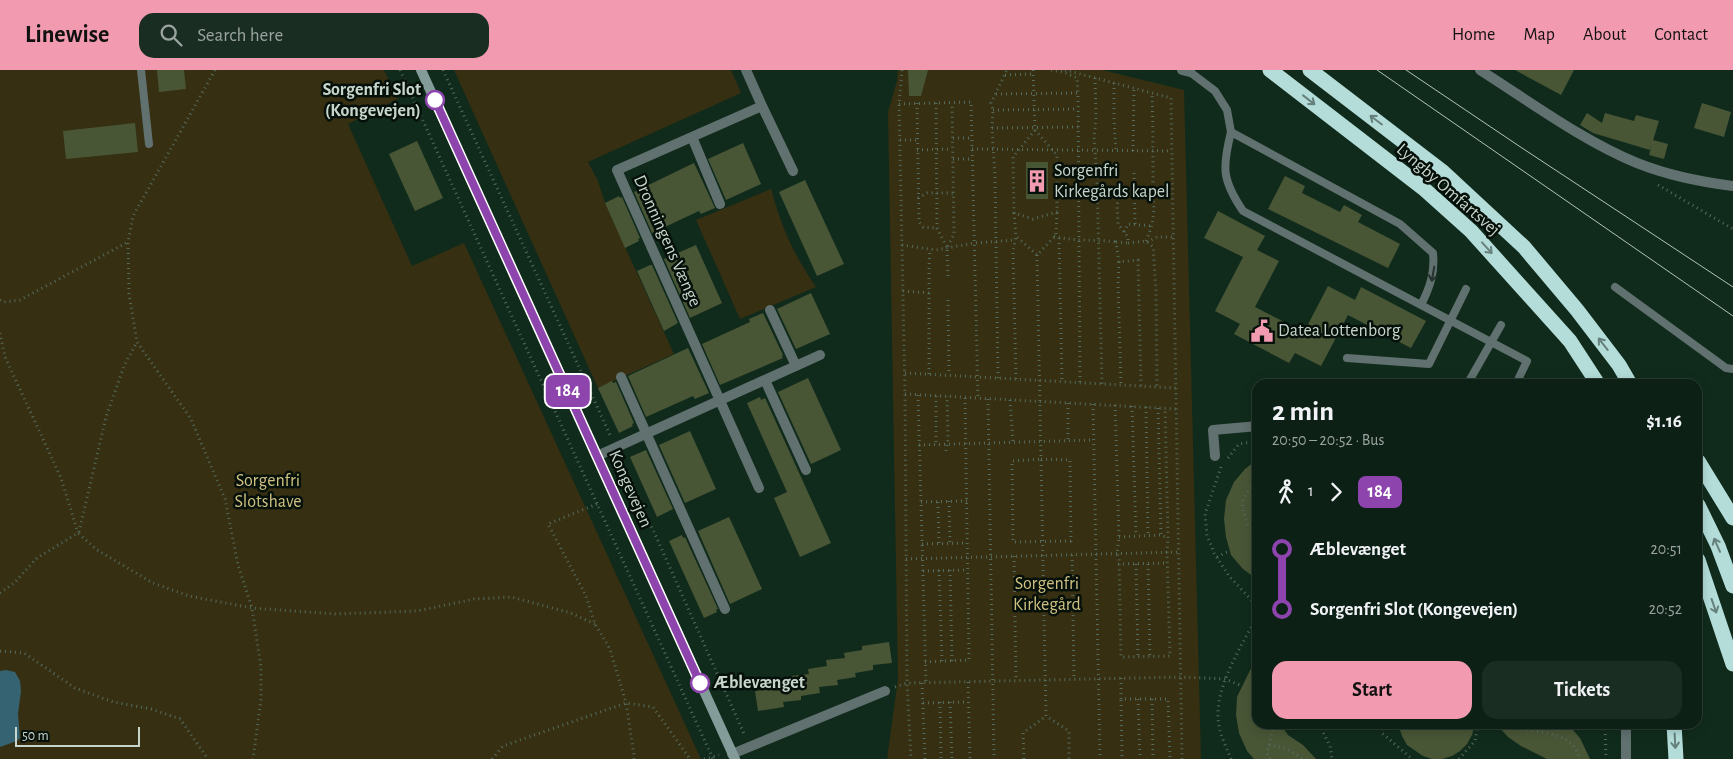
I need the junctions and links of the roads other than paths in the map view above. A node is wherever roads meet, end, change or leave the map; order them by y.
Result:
1 (140, 70) edge
2 (421, 70) edge
3 (746, 70) edge
4 (1270, 70) edge
5 (1310, 70) edge
6 (1480, 70) edge
7 (1186, 71) edge
8 (762, 106) junction
9 (1231, 132) junction
10 (692, 137) junction
11 (148, 144) dead end
12 (793, 171) dead end
13 (1733, 186) edge
14 (720, 204) dead end
15 (1615, 287) dead end
16 (1466, 289) dead end
17 (1421, 305) junction
18 (770, 310) dead end
19 (1451, 320) junction
20 (1501, 325) dead end
21 (1570, 341) junction
22 (1491, 342) junction
23 (820, 355) dead end
24 (1347, 358) dead end
25 (1619, 365) junction
26 (796, 366) junction
27 (1733, 368) edge
28 (620, 377) dead end
29 (1470, 379) edge
30 (1518, 379) edge
31 (1589, 379) edge
32 (1595, 379) edge
33 (1627, 379) edge
34 (1632, 379) edge
35 (765, 380) junction
36 (721, 400) junction
37 (1252, 427) edge
38 (646, 434) junction
39 (597, 456) junction
40 (1215, 456) dead end
41 (1702, 468) edge
42 (806, 470) dead end
43 (760, 488) dead end
44 (1702, 513) edge
45 (1733, 518) edge
46 (1702, 572) edge
47 (1733, 586) edge
48 (725, 609) dead end
49 (1733, 664) edge
50 (885, 691) dead end
51 (1626, 729) edge
52 (1674, 729) edge
53 (733, 756) edge
54 (1626, 759) edge
55 (1676, 759) edge

1 - 11 lane
2 - 39 street, Kongevejen
3 - 8 street
4 -> 21 highway, Lyngby Omfartsvej
25 -> 5 highway, Lyngby Omfartsvej
6 - 13 street
7 - 9 lane
8 - 10 street, Dronningens Vænge
8 - 12 street
9 - 17 lane
9 -> 17 lane
10 - 14 street
10 - 36 street, Dronningens Vænge
15 - 27 lane
16 - 19 lane
17 - 19 lane
18 - 26 street
19 - 22 lane
19 - 24 lane
20 - 22 lane
21 - 31 highway
21 - 32 highway, Lyngby Omfartsvej
22 - 29 lane
22 - 30 lane
23 - 26 street
25 - 33 highway, Lyngby Omfartsvej
25 - 34 highway
26 - 35 street
28 - 38 street
35 - 36 street
35 - 42 street
36 - 38 street
36 - 43 street, Dronningens Vænge
37 - 40 street
38 - 39 street
38 - 48 street
39 - 53 street, Kongevejen
41 - 45 highway
47 -> 44 highway
46 -> 49 highway
50 - 53 street
51 - 54 street
52 -> 55 highway

